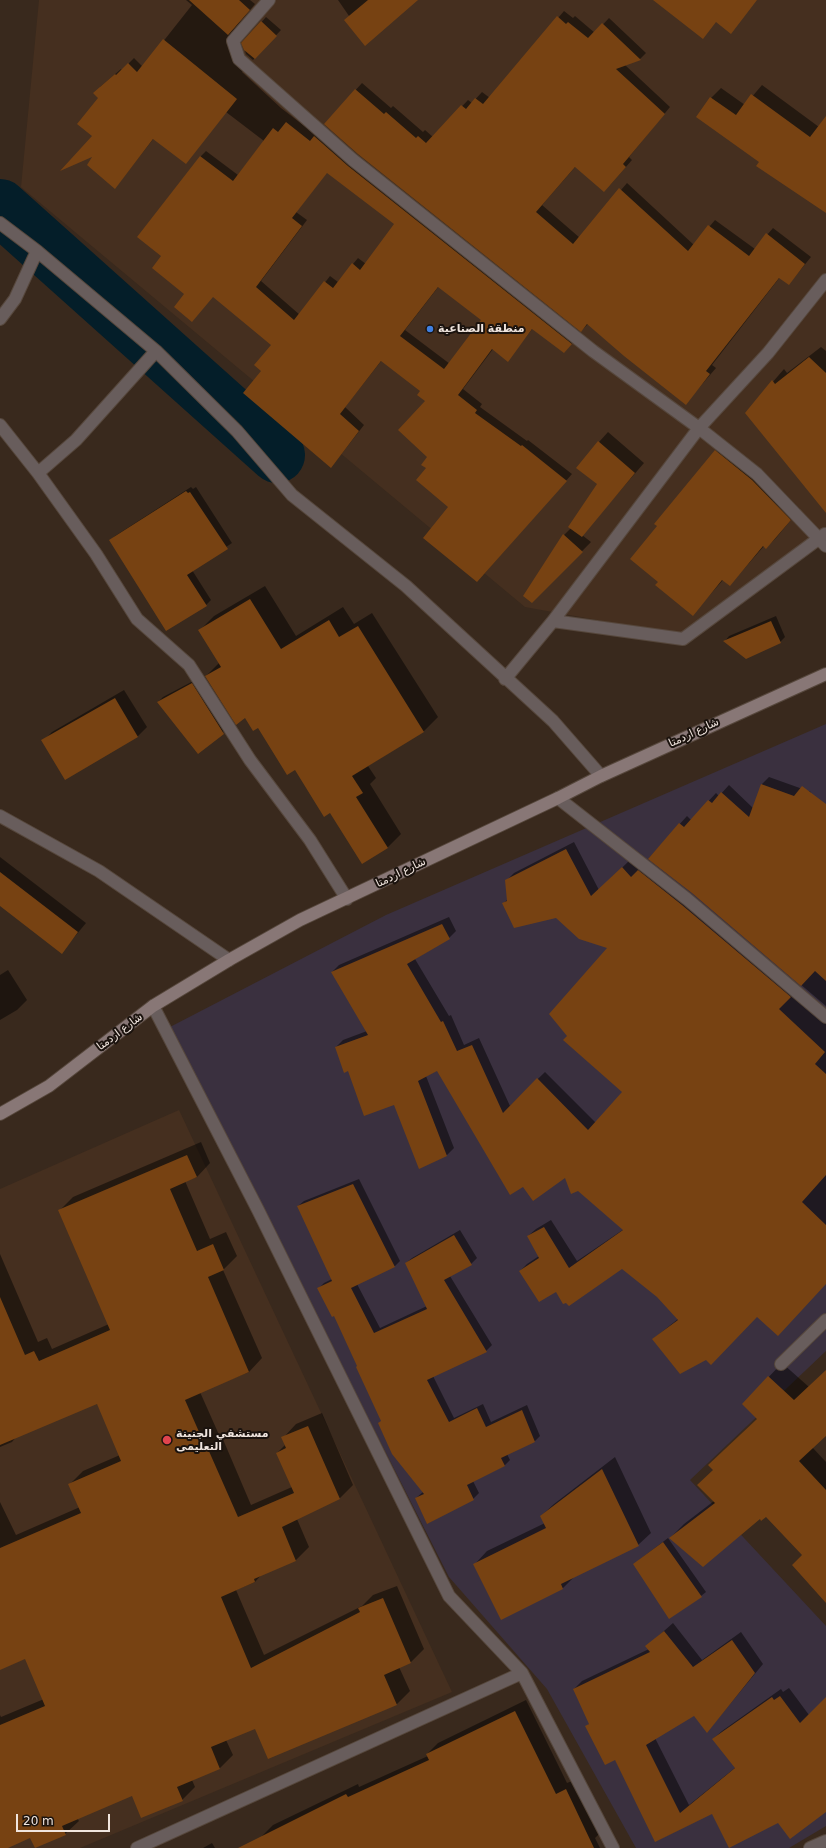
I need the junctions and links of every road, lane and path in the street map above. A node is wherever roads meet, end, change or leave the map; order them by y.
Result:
1 (269, 0) edge
2 (0, 223) edge
3 (38, 251) junction
4 (826, 280) edge
5 (0, 319) edge
6 (156, 351) junction
7 (0, 426) edge
8 (699, 428) junction
9 (38, 473) junction
10 (824, 539) edge
11 (553, 621) junction
12 (826, 674) edge
13 (505, 679) junction
14 (601, 776) junction
15 (558, 798) junction
16 (0, 816) edge
17 (347, 899) junction
18 (229, 960) junction
19 (153, 1006) junction
20 (826, 1017) edge
21 (0, 1114) edge
22 (826, 1320) edge
23 (781, 1364) dead end
24 (522, 1673) junction
25 (826, 1841) edge
26 (137, 1848) edge
27 (613, 1848) edge
28 (810, 1848) edge

1 - 8 street
2 - 3 street
3 - 5 street
3 - 6 street
4 - 8 street
6 - 9 street
6 - 13 street
7 - 9 street
8 - 10 street
8 - 11 street
9 - 17 street
10 - 11 street
11 - 13 street
12 - 14 main road, شارع اردمتا
13 - 14 street
14 - 15 main road, شارع اردمتا
15 - 17 main road, شارع اردمتا
15 - 20 street
16 - 18 street
17 - 18 main road, شارع اردمتا
18 - 19 main road, شارع اردمتا
19 - 21 main road, شارع اردمتا
19 - 24 street
22 - 23 street
24 - 26 street
24 - 27 street
25 - 28 street

